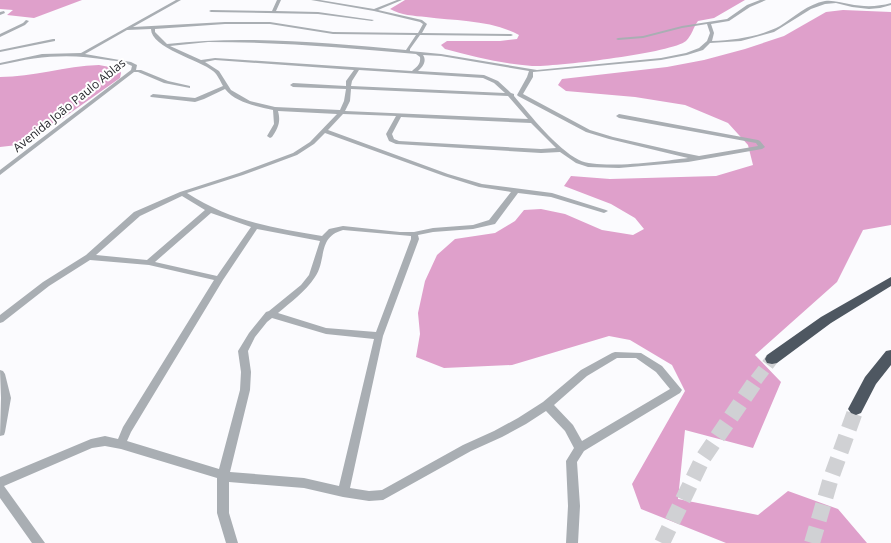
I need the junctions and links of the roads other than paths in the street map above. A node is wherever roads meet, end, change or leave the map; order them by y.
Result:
1 (179, 0) edge
2 (278, 0) edge
3 (313, 0) edge
4 (348, 0) edge
5 (400, 0) edge
6 (764, 0) edge
7 (835, 1) edge
8 (340, 4) junction
9 (891, 4) edge
10 (374, 10) junction
11 (211, 11) dead end
12 (230, 11) junction
13 (274, 11) junction
14 (372, 20) dead end
15 (27, 21) dead end
16 (225, 23) junction
17 (709, 23) junction
18 (153, 28) junction
19 (127, 29) junction
20 (1, 35) edge
21 (419, 35) junction
22 (511, 35) dead end
23 (618, 39) dead end
24 (53, 40) dead end
25 (709, 42) junction
26 (167, 45) junction
27 (0, 51) edge
28 (408, 52) junction
29 (416, 52) junction
30 (83, 53) junction
31 (201, 61) junction
32 (0, 64) edge
33 (358, 68) junction
34 (133, 71) junction
35 (531, 71) junction
36 (413, 72) junction
37 (293, 85) dead end
38 (188, 87) dead end
39 (226, 87) junction
40 (348, 89) junction
41 (508, 95) junction
42 (520, 95) junction
43 (153, 96) dead end
44 (275, 109) junction
45 (342, 112) junction
46 (399, 115) junction
47 (619, 116) dead end
48 (532, 120) junction
49 (324, 131) junction
50 (270, 136) dead end
51 (562, 150) junction
52 (699, 158) junction
53 (0, 173) edge
54 (516, 190) junction
55 (182, 193) junction
56 (210, 210) junction
57 (604, 211) dead end
58 (255, 226) junction
59 (414, 234) junction
60 (324, 239) junction
61 (89, 257) junction
62 (149, 263) junction
63 (218, 279) junction
64 (891, 281) edge
65 (269, 314) junction
66 (0, 320) edge
67 (379, 336) junction
68 (891, 355) edge
69 (772, 359) tunnel mouth
70 (0, 374) edge
71 (547, 405) junction
72 (856, 409) tunnel mouth
73 (0, 432) edge
74 (121, 444) junction
75 (580, 448) junction
76 (223, 476) junction
77 (0, 482) edge
78 (0, 489) edge
79 (344, 492) junction
80 (39, 543) edge
81 (232, 543) edge
82 (572, 543) edge

1 - 19 street, Avenida João Paulo Ablas
2 - 13 street
3 - 8 street
4 - 8 street
5 - 10 street
6 - 17 street
7 - 9 street
7 - 25 street
8 - 10 street
10 - 21 street
11 - 12 street
12 - 13 street
12 - 16 street
13 - 14 street
15 - 20 street
16 - 18 street
16 - 21 street
17 - 23 street
17 - 25 street
18 - 19 street
18 - 26 street
19 - 30 street, Avenida João Paulo Ablas
21 - 22 street
21 - 28 street
24 - 27 street
25 - 35 street
26 - 28 street
26 - 31 street
28 - 29 street
29 - 35 street
29 - 36 street
30 - 32 street
30 - 34 street, Avenida João Paulo Ablas
31 - 33 street
31 - 39 street
33 - 36 street
33 - 40 street
34 - 38 street
34 - 53 street, Avenida João Paulo Ablas
35 - 42 street
36 - 41 street
37 - 40 street
39 - 43 street
39 - 44 street
40 - 41 street
40 - 45 street
41 - 42 street
41 - 48 street
42 - 52 street
44 - 45 street
44 - 50 street
45 - 46 street
45 - 49 street
46 - 48 street
46 - 51 street
47 - 52 street
48 - 51 street
49 - 54 street
49 - 55 street
51 - 52 street
54 - 57 street
54 - 59 street
55 - 56 street
55 - 61 street
56 - 58 street
56 - 62 street
58 - 60 street
58 - 63 street
59 - 60 street
59 - 67 street
60 - 65 street
61 - 62 street
61 - 66 street
62 - 63 street
63 - 74 street
64 - 69 highway
65 - 67 street
65 - 76 street
67 - 79 street
68 - 72 highway
70 - 73 street
71 - 75 street
71 - 75 street
71 - 79 street
74 - 76 street
74 - 77 street
75 - 82 street
76 - 79 street
76 - 81 street
78 - 80 street

